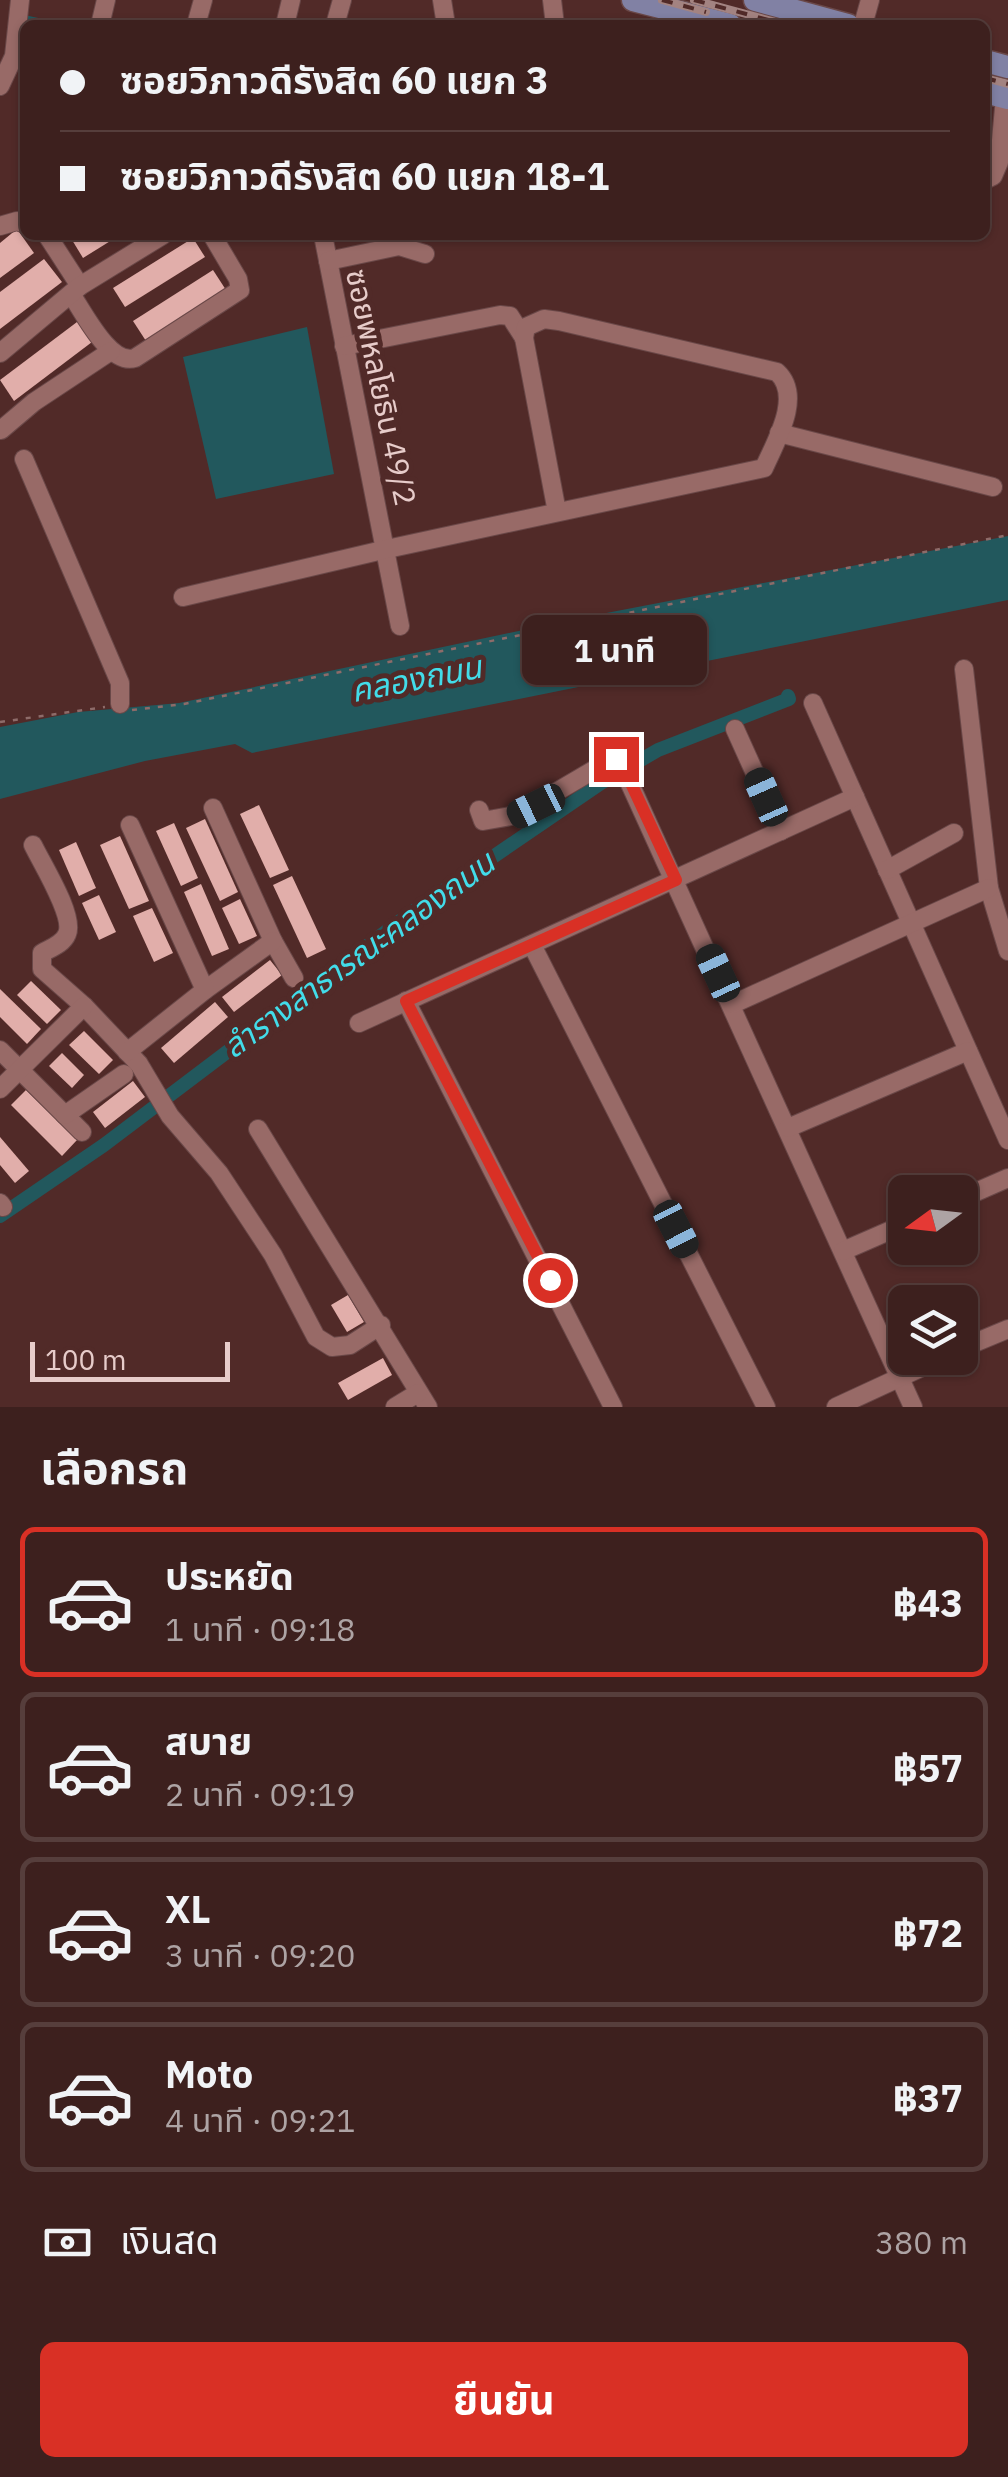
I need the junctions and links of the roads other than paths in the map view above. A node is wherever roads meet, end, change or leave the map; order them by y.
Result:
1 (633, 0) edge
2 (754, 0) edge
3 (20, 11) edge
4 (711, 20) edge
5 (829, 20) edge
6 (0, 86) edge
7 (999, 96) edge
8 (990, 178) edge
9 (50, 240) edge
10 (155, 240) edge
11 (215, 240) edge
12 (324, 240) edge
13 (425, 254) dead end
14 (328, 262) junction
15 (76, 290) junction
16 (524, 338) junction
17 (344, 346) junction
18 (110, 351) junction
19 (0, 353) edge
20 (0, 430) edge
21 (779, 433) junction
22 (24, 459) dead end
23 (993, 487) dead end
24 (557, 512) junction
25 (387, 549) junction
26 (184, 597) dead end
27 (400, 626) dead end
28 (964, 669) dead end
29 (812, 703) dead end
30 (120, 704) road end
31 (735, 730) dead end
32 (855, 797) junction
33 (213, 808) dead end
34 (479, 810) dead end
35 (130, 825) dead end
36 (781, 831) junction
37 (954, 833) dead end
38 (33, 845) dead end
39 (887, 870) junction
40 (676, 880) junction
41 (989, 888) junction
42 (911, 924) junction
43 (273, 941) junction
44 (532, 944) junction
45 (1008, 950) edge
46 (294, 978) dead end
47 (205, 990) junction
48 (406, 1001) junction
49 (732, 1004) junction
50 (84, 1006) junction
51 (359, 1024) dead end
52 (0, 1050) edge
53 (968, 1051) junction
54 (127, 1052) junction
55 (19, 1070) junction
56 (124, 1074) dead end
57 (0, 1089) edge
58 (65, 1115) junction
59 (788, 1128) junction
60 (258, 1129) dead end
61 (82, 1132) dead end
62 (1008, 1140) edge
63 (1008, 1178) edge
64 (978, 1191) edge
65 (888, 1231) edge
66 (843, 1251) junction
67 (381, 1325) junction
68 (1008, 1328) edge
69 (978, 1342) edge
70 (899, 1376) junction
71 (423, 1400) edge
72 (395, 1407) edge
73 (613, 1407) edge
74 (766, 1407) edge
75 (836, 1407) edge
76 (913, 1407) edge

1 - 4 main road
2 - 5 main road
3 - 6 street
7 - 8 street
9 - 15 street
10 - 15 street
11 - 18 street
12 - 14 street, ซอยพหลโยธิน 49/2
13 - 14 street
14 - 17 street, ซอยพหลโยธิน 49/2
15 - 18 street
15 - 19 street
16 - 17 street
16 - 21 street
16 - 24 street
17 - 25 street, ซอยพหลโยธิน 49/2
18 - 20 street
21 - 23 street
21 - 24 street
22 - 30 street
24 - 25 street
25 - 26 street
25 - 27 street, ซอยพหลโยธิน 49/2
28 - 41 street
29 - 32 street
31 - 36 street
32 - 36 street
32 - 39 street
33 - 43 street
34 - 40 street
35 - 47 street
36 - 40 street
37 - 39 street
38 - 50 street
39 - 42 street
40 - 44 street
40 - 49 street
41 - 42 street
41 - 45 street
42 - 49 street
42 - 53 street
43 - 46 street
43 - 47 street
44 - 48 street
44 - 74 street
47 - 54 street
48 - 51 street
48 - 73 street
49 - 59 street
50 - 54 street
50 - 55 street
52 - 55 street
53 - 59 street
53 - 62 street
54 - 67 street
55 - 57 street
55 - 58 street
56 - 58 street
58 - 61 street
59 - 66 street
60 - 67 street
63 - 64 street
65 - 66 street
66 - 70 street
67 - 71 street
68 - 69 street
70 - 75 street
70 - 76 street
71 - 72 street

